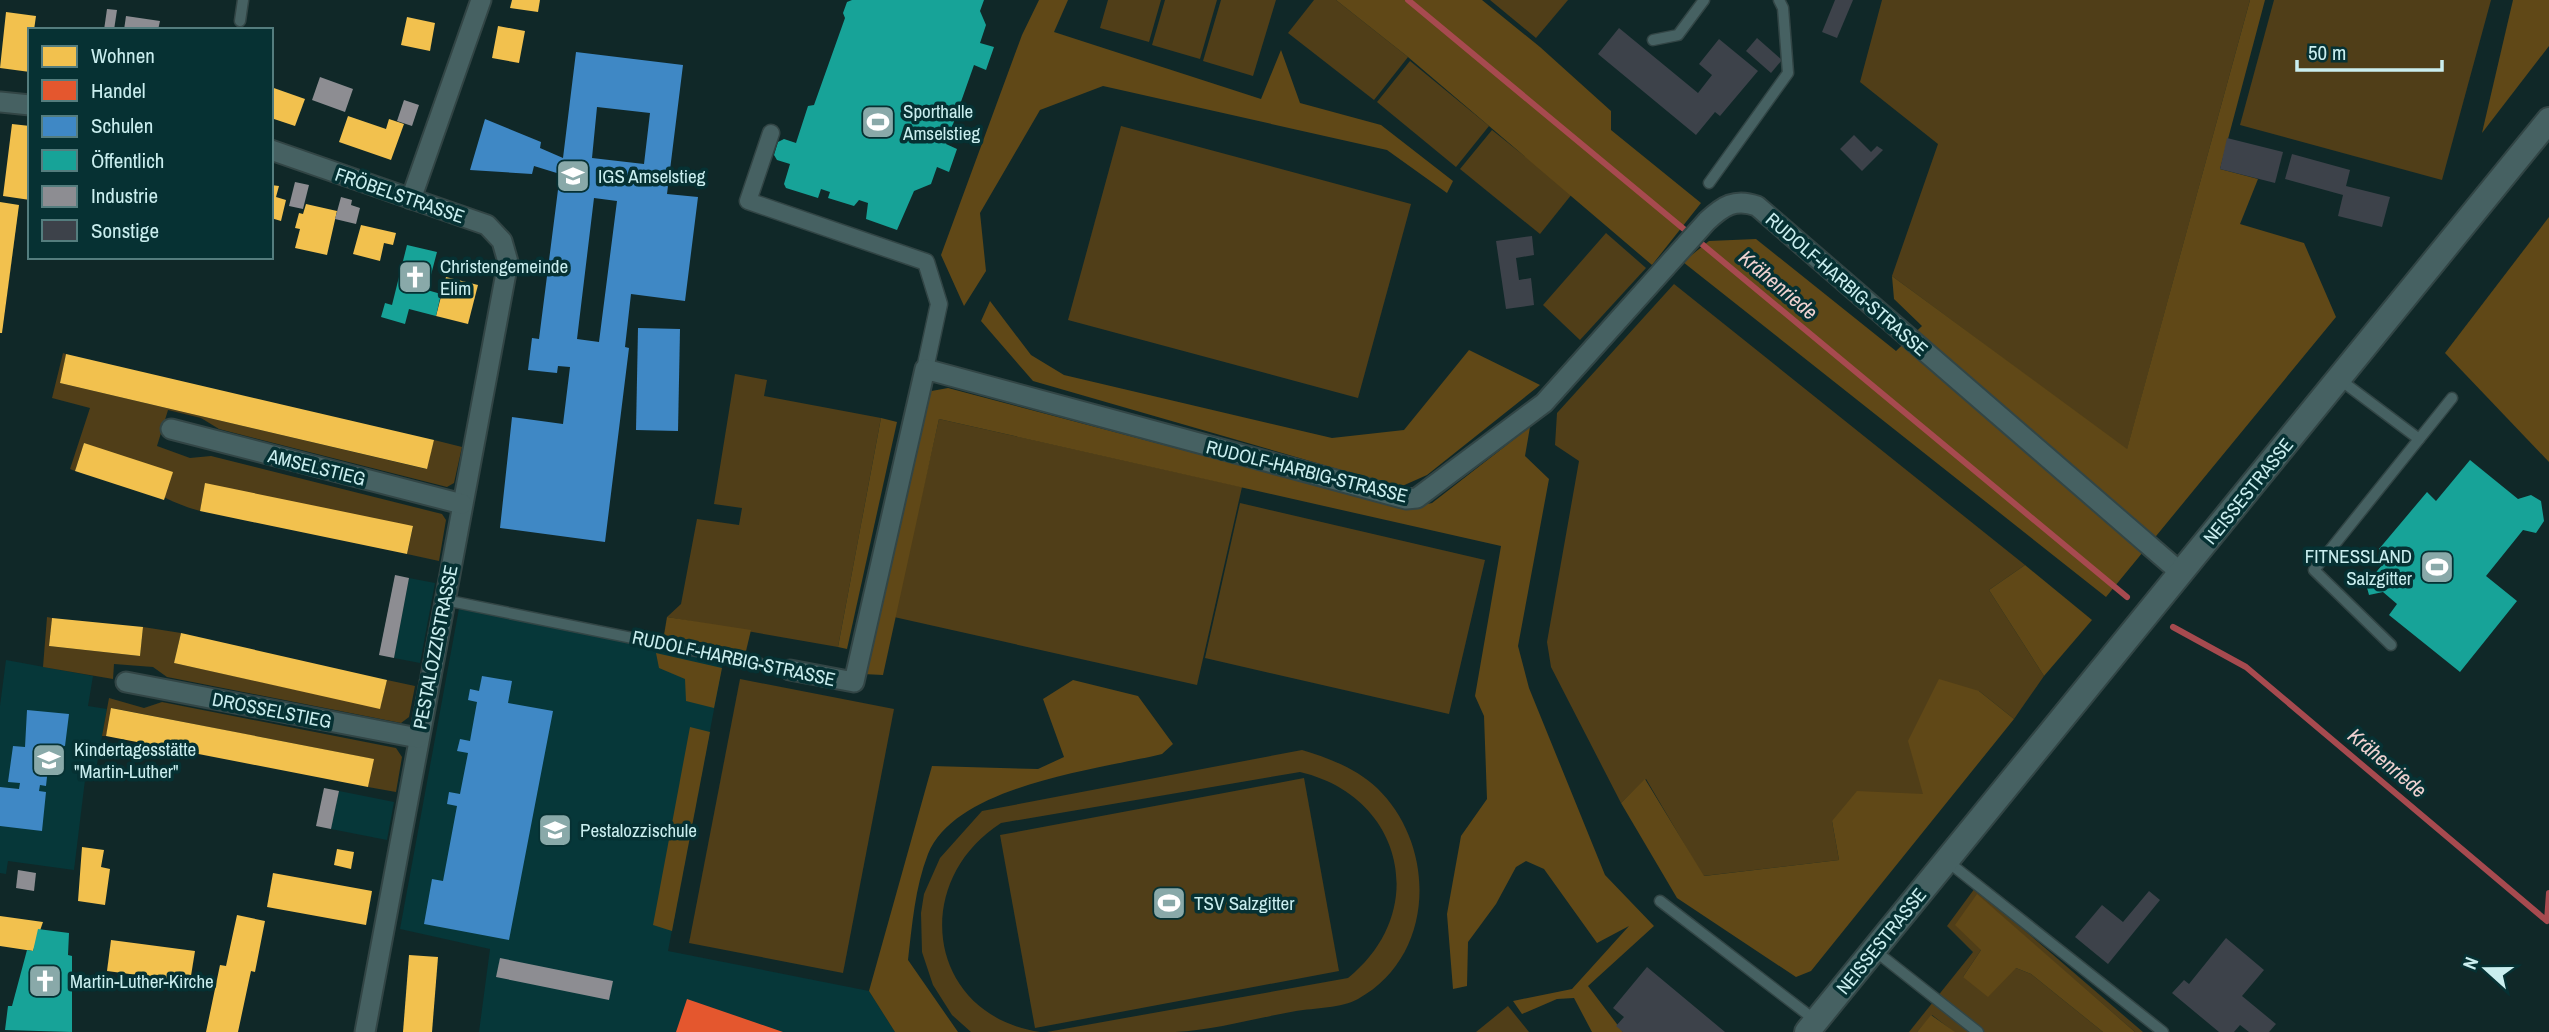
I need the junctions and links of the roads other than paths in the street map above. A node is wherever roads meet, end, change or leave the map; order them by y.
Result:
1 (243, 0) edge
2 (481, 0) edge
3 (1704, 0) edge
4 (1779, 0) edge
5 (240, 21) dead end
6 (1653, 40) dead end
7 (0, 102) edge
8 (28, 105) edge
9 (2549, 120) edge
10 (771, 133) dead end
11 (273, 151) edge
12 (1709, 183) dead end
13 (411, 199) junction
14 (508, 262) joint
15 (925, 369) junction
16 (2338, 379) junction
17 (2452, 398) dead end
18 (172, 429) dead end
19 (2419, 439) junction
20 (462, 504) junction
21 (2181, 573) junction
22 (444, 600) junction
23 (2391, 645) dead end
24 (790, 670) joint
25 (126, 682) dead end
26 (418, 738) junction
27 (1947, 861) junction
28 (1660, 901) dead end
29 (1874, 950) junction
30 (1811, 1026) edge
31 (365, 1032) edge
32 (1978, 1032) edge
33 (2163, 1032) edge

1 - 5 lane
2 - 13 street
3 - 6 lane
4 - 12 lane
7 - 8 street
9 - 16 street, NEISSESTRASSE
10 - 15 street
11 - 13 street, FRÖBELSTRASSE
13 - 14 street, FRÖBELSTRASSE
14 - 20 street, PESTALOZZISTRASSE
15 - 21 street, RUDOLF-HARBIG-STRASSE
15 - 24 street, RUDOLF-HARBIG-STRASSE
16 - 19 lane
16 - 21 street, NEISSESTRASSE
17 - 19 lane
18 - 20 street, AMSELSTIEG
19 - 23 lane
20 - 22 street, PESTALOZZISTRASSE
21 - 27 street, NEISSESTRASSE
22 - 24 lane, RUDOLF-HARBIG-STRASSE
22 - 26 street, PESTALOZZISTRASSE
25 - 26 street, DROSSELSTIEG
26 - 31 street, PESTALOZZISTRASSE
27 - 29 street, NEISSESTRASSE
27 - 33 lane
28 - 30 lane, NEISSESTRASSE
29 - 30 street, NEISSESTRASSE
29 - 32 lane

